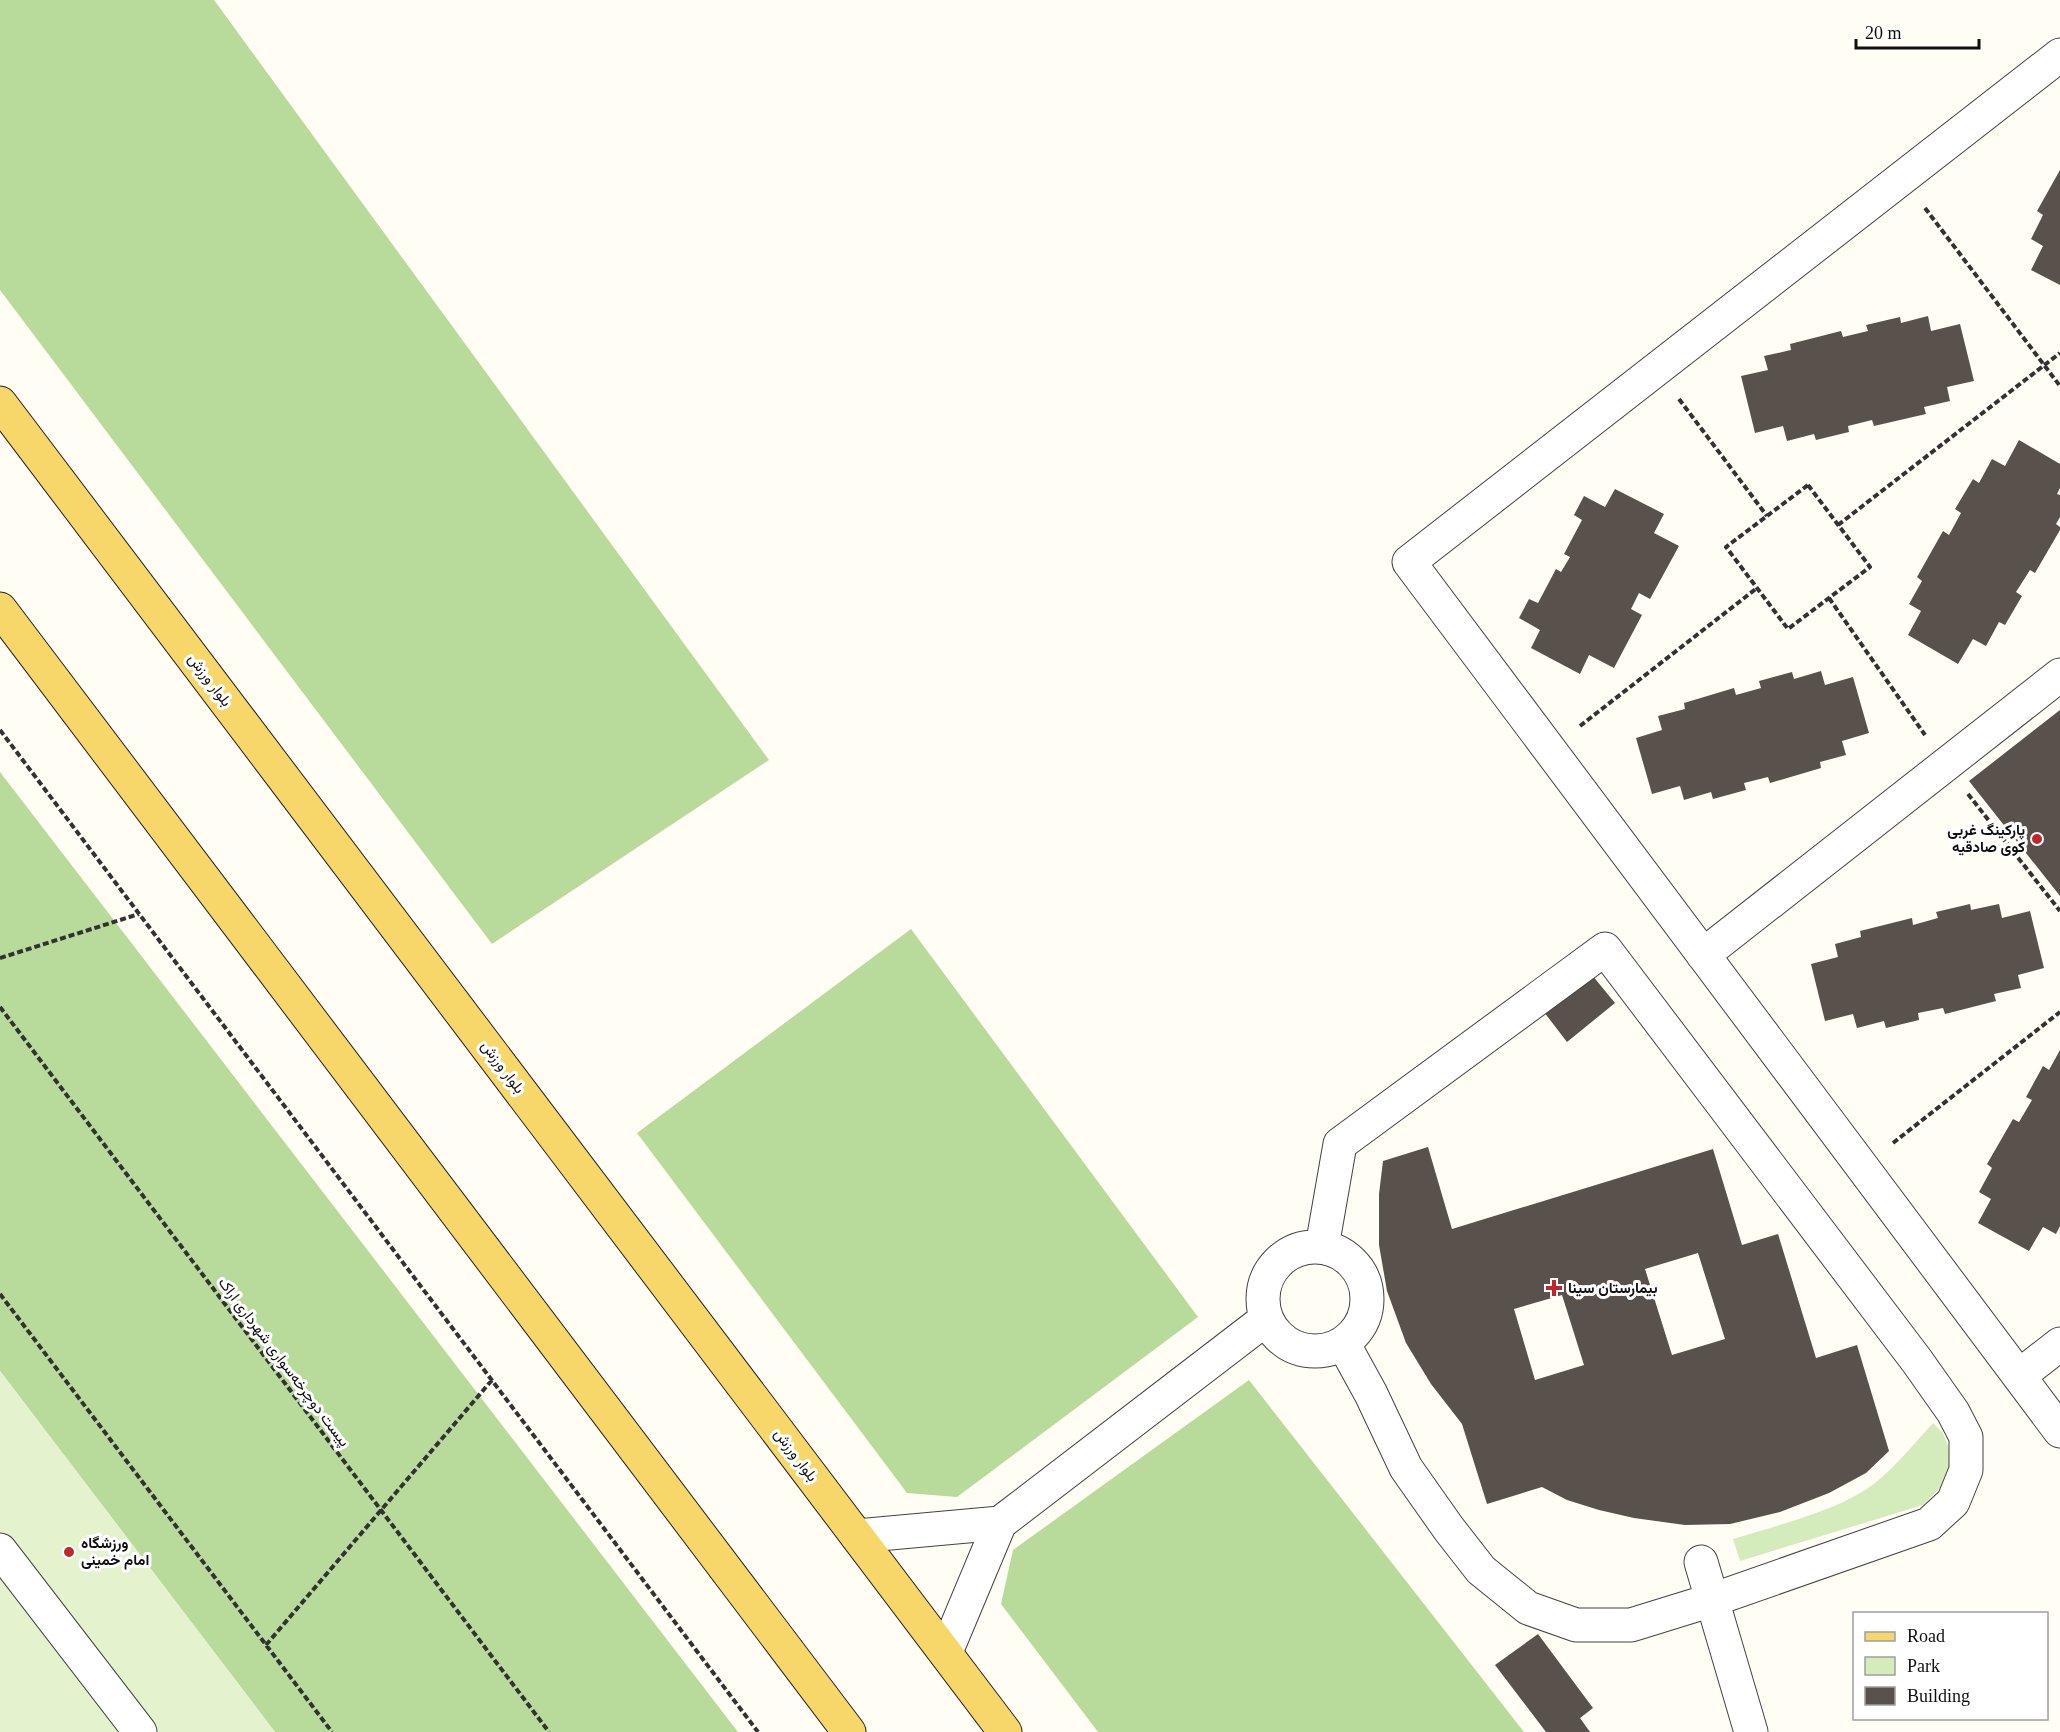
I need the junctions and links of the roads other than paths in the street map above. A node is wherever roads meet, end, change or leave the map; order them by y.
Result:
1 (2060, 55) edge
2 (0, 403) edge
3 (0, 609) edge
4 (2060, 675) edge
5 (1703, 955) junction
6 (1322, 1247) junction
7 (1266, 1319) junction
8 (1343, 1343) junction
9 (2060, 1344) edge
10 (2019, 1376) junction
11 (2060, 1431) edge
12 (1000, 1523) junction
13 (857, 1536) junction
14 (0, 1550) edge
15 (1701, 1563) dead end
16 (1712, 1600) junction
17 (946, 1652) junction
18 (140, 1732) edge
19 (849, 1732) edge
20 (1005, 1732) edge
21 (1751, 1732) edge

1 - 5 street
2 - 13 main road, بلوار ورزش
3 - 19 main road
4 - 5 street
5 - 10 street
6 - 7 street
6 - 8 street
6 - 16 street
7 - 8 street
7 - 12 street
8 - 16 street
9 - 10 street
10 - 11 street
12 - 13 street
12 - 17 street
13 - 17 main road, بلوار ورزش
14 - 18 street
15 - 16 street
16 - 21 street
17 - 20 main road, بلوار ورزش

